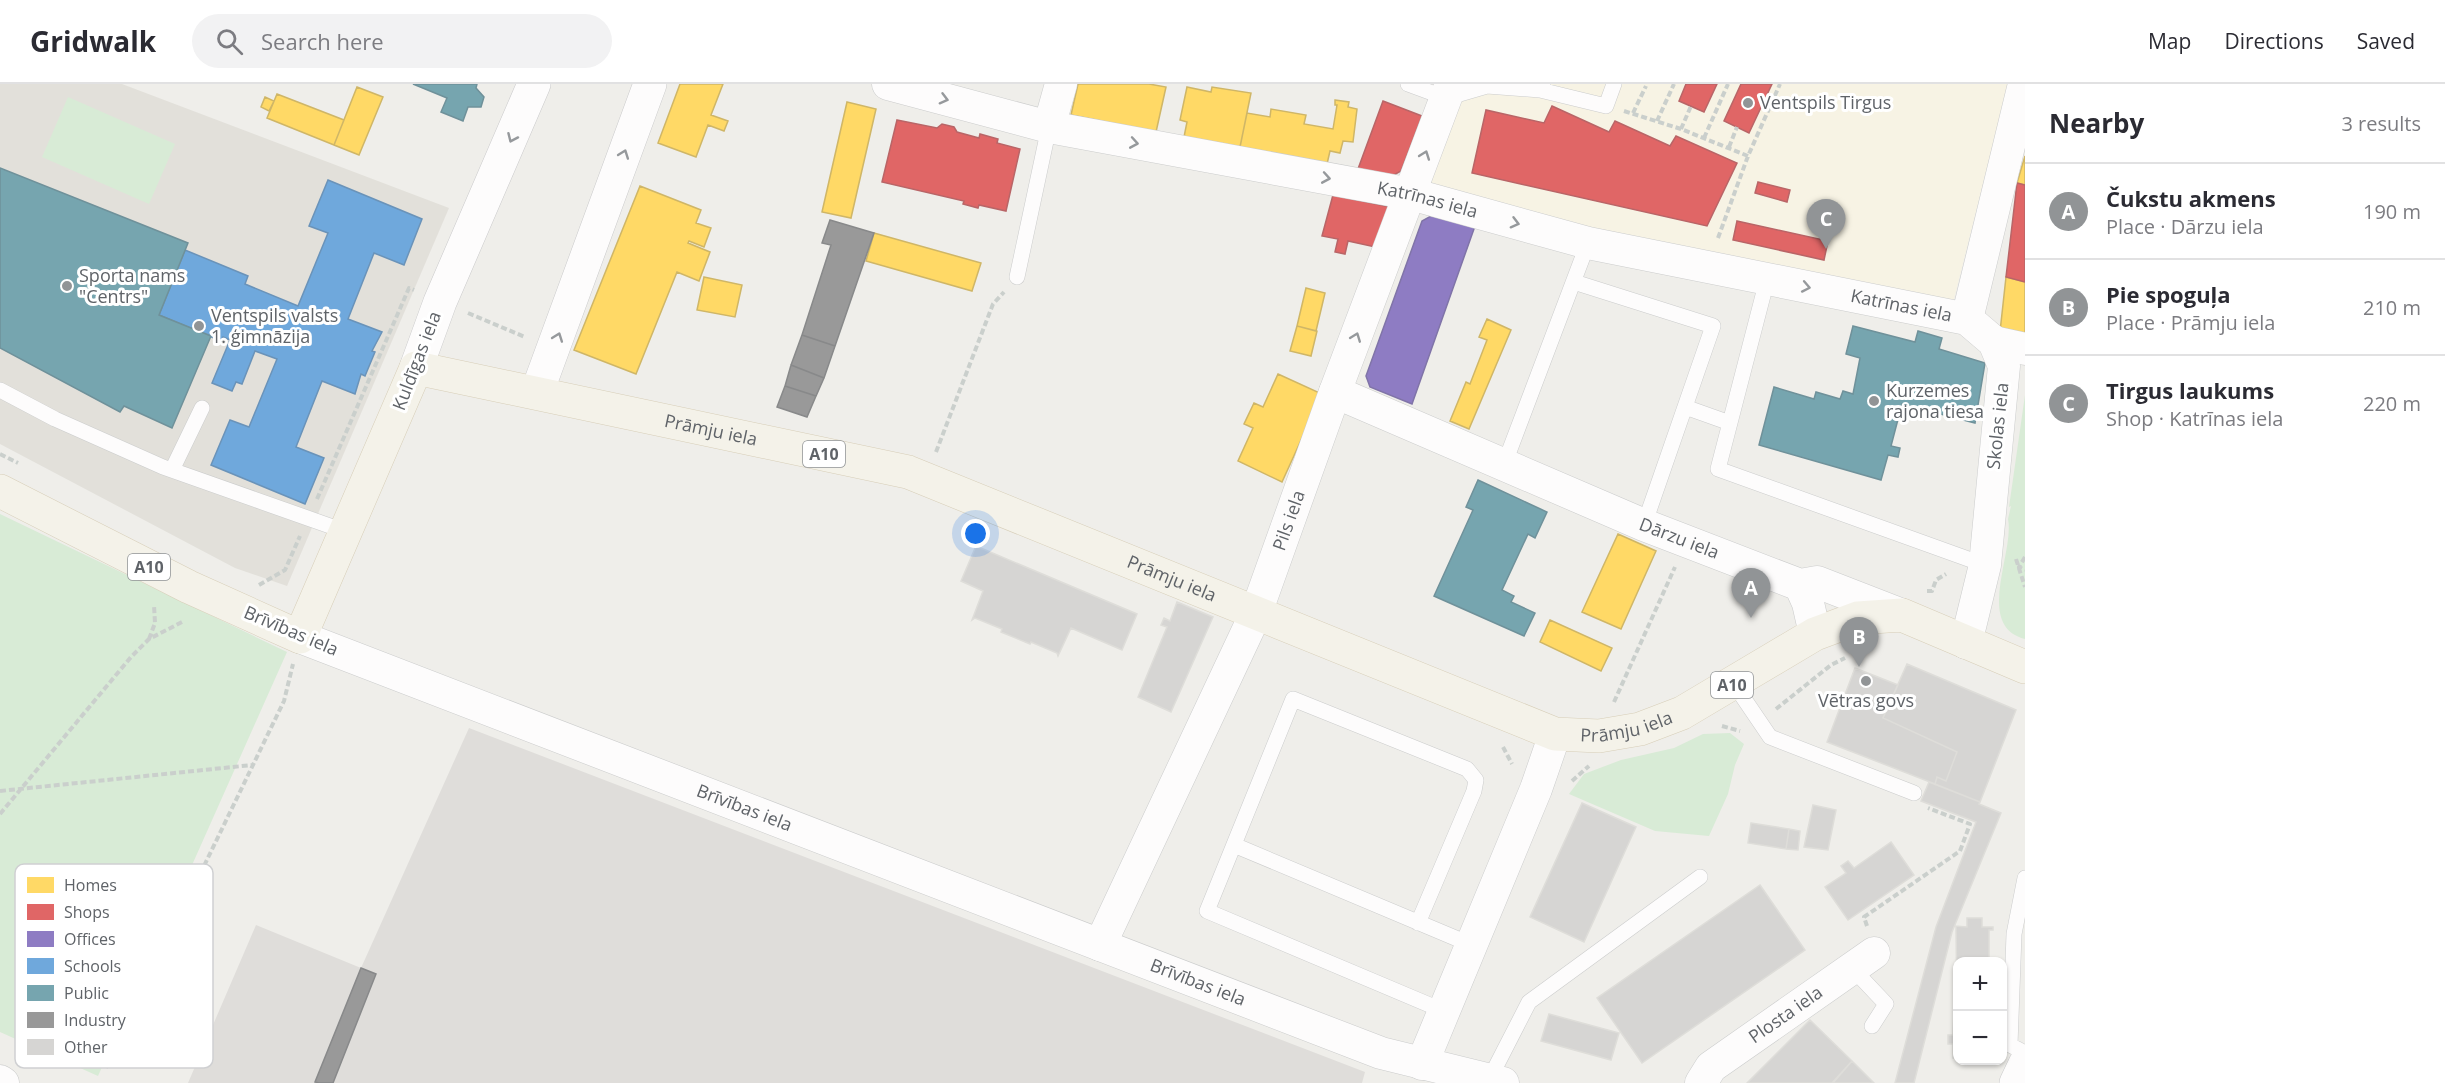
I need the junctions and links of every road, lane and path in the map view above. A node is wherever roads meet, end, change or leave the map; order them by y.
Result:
1 (534, 84) edge
2 (650, 84) edge
3 (888, 84) edge
4 (1061, 84) edge
5 (1408, 84) edge
6 (1614, 84) edge
7 (1674, 84) edge
8 (1728, 84) edge
9 (1780, 84) edge
10 (2024, 84) edge
11 (1646, 86) dead end
12 (1542, 87) edge
13 (1448, 91) edge
14 (1605, 106) junction
15 (1691, 106) dead end
16 (1633, 113) junction
17 (1657, 121) junction
18 (1049, 127) junction
19 (1737, 127) dead end
20 (1681, 129) junction
21 (1704, 138) junction
22 (1728, 147) junction
23 (1748, 156) junction
24 (1411, 194) junction
25 (1588, 243) junction
26 (1708, 267) junction
27 (1017, 277) joint
28 (1767, 280) junction
29 (1574, 282) junction
30 (440, 302) junction
31 (1967, 319) junction
32 (1994, 342) junction
33 (554, 348) junction
34 (2025, 349) edge
35 (416, 368) junction
36 (0, 390) edge
37 (537, 392) junction
38 (1335, 392) junction
39 (1685, 407) junction
40 (202, 408) dead end
41 (1731, 423) junction
42 (0, 454) edge
43 (934, 456) dead end
44 (21, 465) dead end
45 (1504, 465) junction
46 (172, 470) junction
47 (0, 491) edge
48 (308, 518) junction
49 (1644, 525) junction
50 (347, 532) junction
51 (1687, 542) junction
52 (2025, 557) edge
53 (1985, 565) junction
54 (2025, 570) edge
55 (1800, 585) junction
56 (257, 586) dead end
57 (154, 605) dead end
58 (1256, 613) junction
59 (1902, 615) junction
60 (184, 621) dead end
61 (1815, 634) junction
62 (300, 637) junction
63 (149, 639) junction
64 (1966, 643) junction
65 (2025, 667) edge
66 (1734, 684) junction
67 (1555, 734) junction
68 (1599, 736) junction
69 (252, 765) junction
70 (20, 789) junction
71 (0, 791) edge
72 (1914, 793) joint
73 (0, 814) edge
74 (1234, 845) junction
75 (204, 864) edge
76 (1700, 877) dead end
77 (2025, 878) edge
78 (1418, 923) junction
79 (1100, 945) junction
80 (1472, 945) junction
81 (1863, 961) junction
82 (1444, 1011) junction
83 (1872, 1026) dead end
84 (2025, 1053) edge
85 (1422, 1064) junction
86 (2025, 1064) edge
87 (1496, 1081) edge
88 (1701, 1083) edge
89 (2016, 1083) edge

1 -> 30 street, Kuldīgas iela
33 -> 2 street
3 -> 18 street, Katrīnas iela
4 - 18 street
5 - 13 lane
6 - 14 lane
7 - 17 path
8 - 21 path
9 - 23 path
10 - 31 street
11 - 16 path
12 - 13 lane
12 - 14 lane
24 -> 13 street, Pils iela
14 - 16 path
15 - 20 path
16 - 17 path
17 - 20 path
18 -> 24 street, Katrīnas iela
18 - 27 lane
19 - 22 path
20 - 21 path
21 - 22 path
22 - 23 path
23 - 26 path
24 -> 25 street, Katrīnas iela
38 -> 24 street, Pils iela
25 - 26 street, Katrīnas iela
25 - 29 lane
26 - 28 street, Katrīnas iela
27 - 43 path
28 -> 31 street, Katrīnas iela
28 - 41 lane
29 - 39 lane
29 - 45 lane
30 - 33 path
30 - 35 street, Kuldīgas iela
30 - 48 path
31 - 32 street
32 - 34 street
32 - 53 street, Skolas iela
33 - 37 street
35 - 37 main road, Prāmju iela / A10
35 - 50 main road, Kuldīgas iela
36 - 46 lane
37 - 58 main road, Prāmju iela / A10
38 - 45 street, Dārzu iela
38 - 58 street, Pils iela
39 - 41 lane
39 - 49 lane
40 - 46 lane
41 - 53 lane
42 - 44 path
45 - 49 street, Dārzu iela
46 - 48 lane
47 - 62 main road, Brīvības iela / A10
48 - 50 lane
48 - 56 path
49 - 51 street, Dārzu iela
50 - 62 main road, Kuldīgas iela
51 - 55 street, Dārzu iela
51 - 68 path
52 - 54 path
53 - 64 street, Skolas iela
55 - 59 street, Dārzu iela
55 - 61 street
57 - 63 path
58 - 67 main road, Prāmju iela / A10
58 - 79 street, Pils iela
59 - 61 main road, Prāmju iela / A10
59 - 64 main road, Dārzu iela / A10
60 - 63 path
61 - 66 main road, Prāmju iela / A10
62 - 69 path
62 - 79 street, Brīvības iela
63 - 70 path
64 - 65 main road, Dārzu iela / A10
66 - 68 main road, Prāmju iela / A10
66 - 72 lane
67 - 68 main road, Prāmju iela / A10
67 - 80 street
69 - 70 path
69 - 75 path
70 - 71 path
70 - 73 path
72 - 81 path
74 - 78 lane
74 - 78 lane
74 - 82 lane
76 - 87 lane
77 - 84 lane
78 - 80 lane
79 - 85 street, Brīvības iela
80 - 82 street
81 - 83 lane
81 - 88 street, Plosta iela
82 - 85 street
85 - 87 street, Brīvības iela
86 - 89 street

